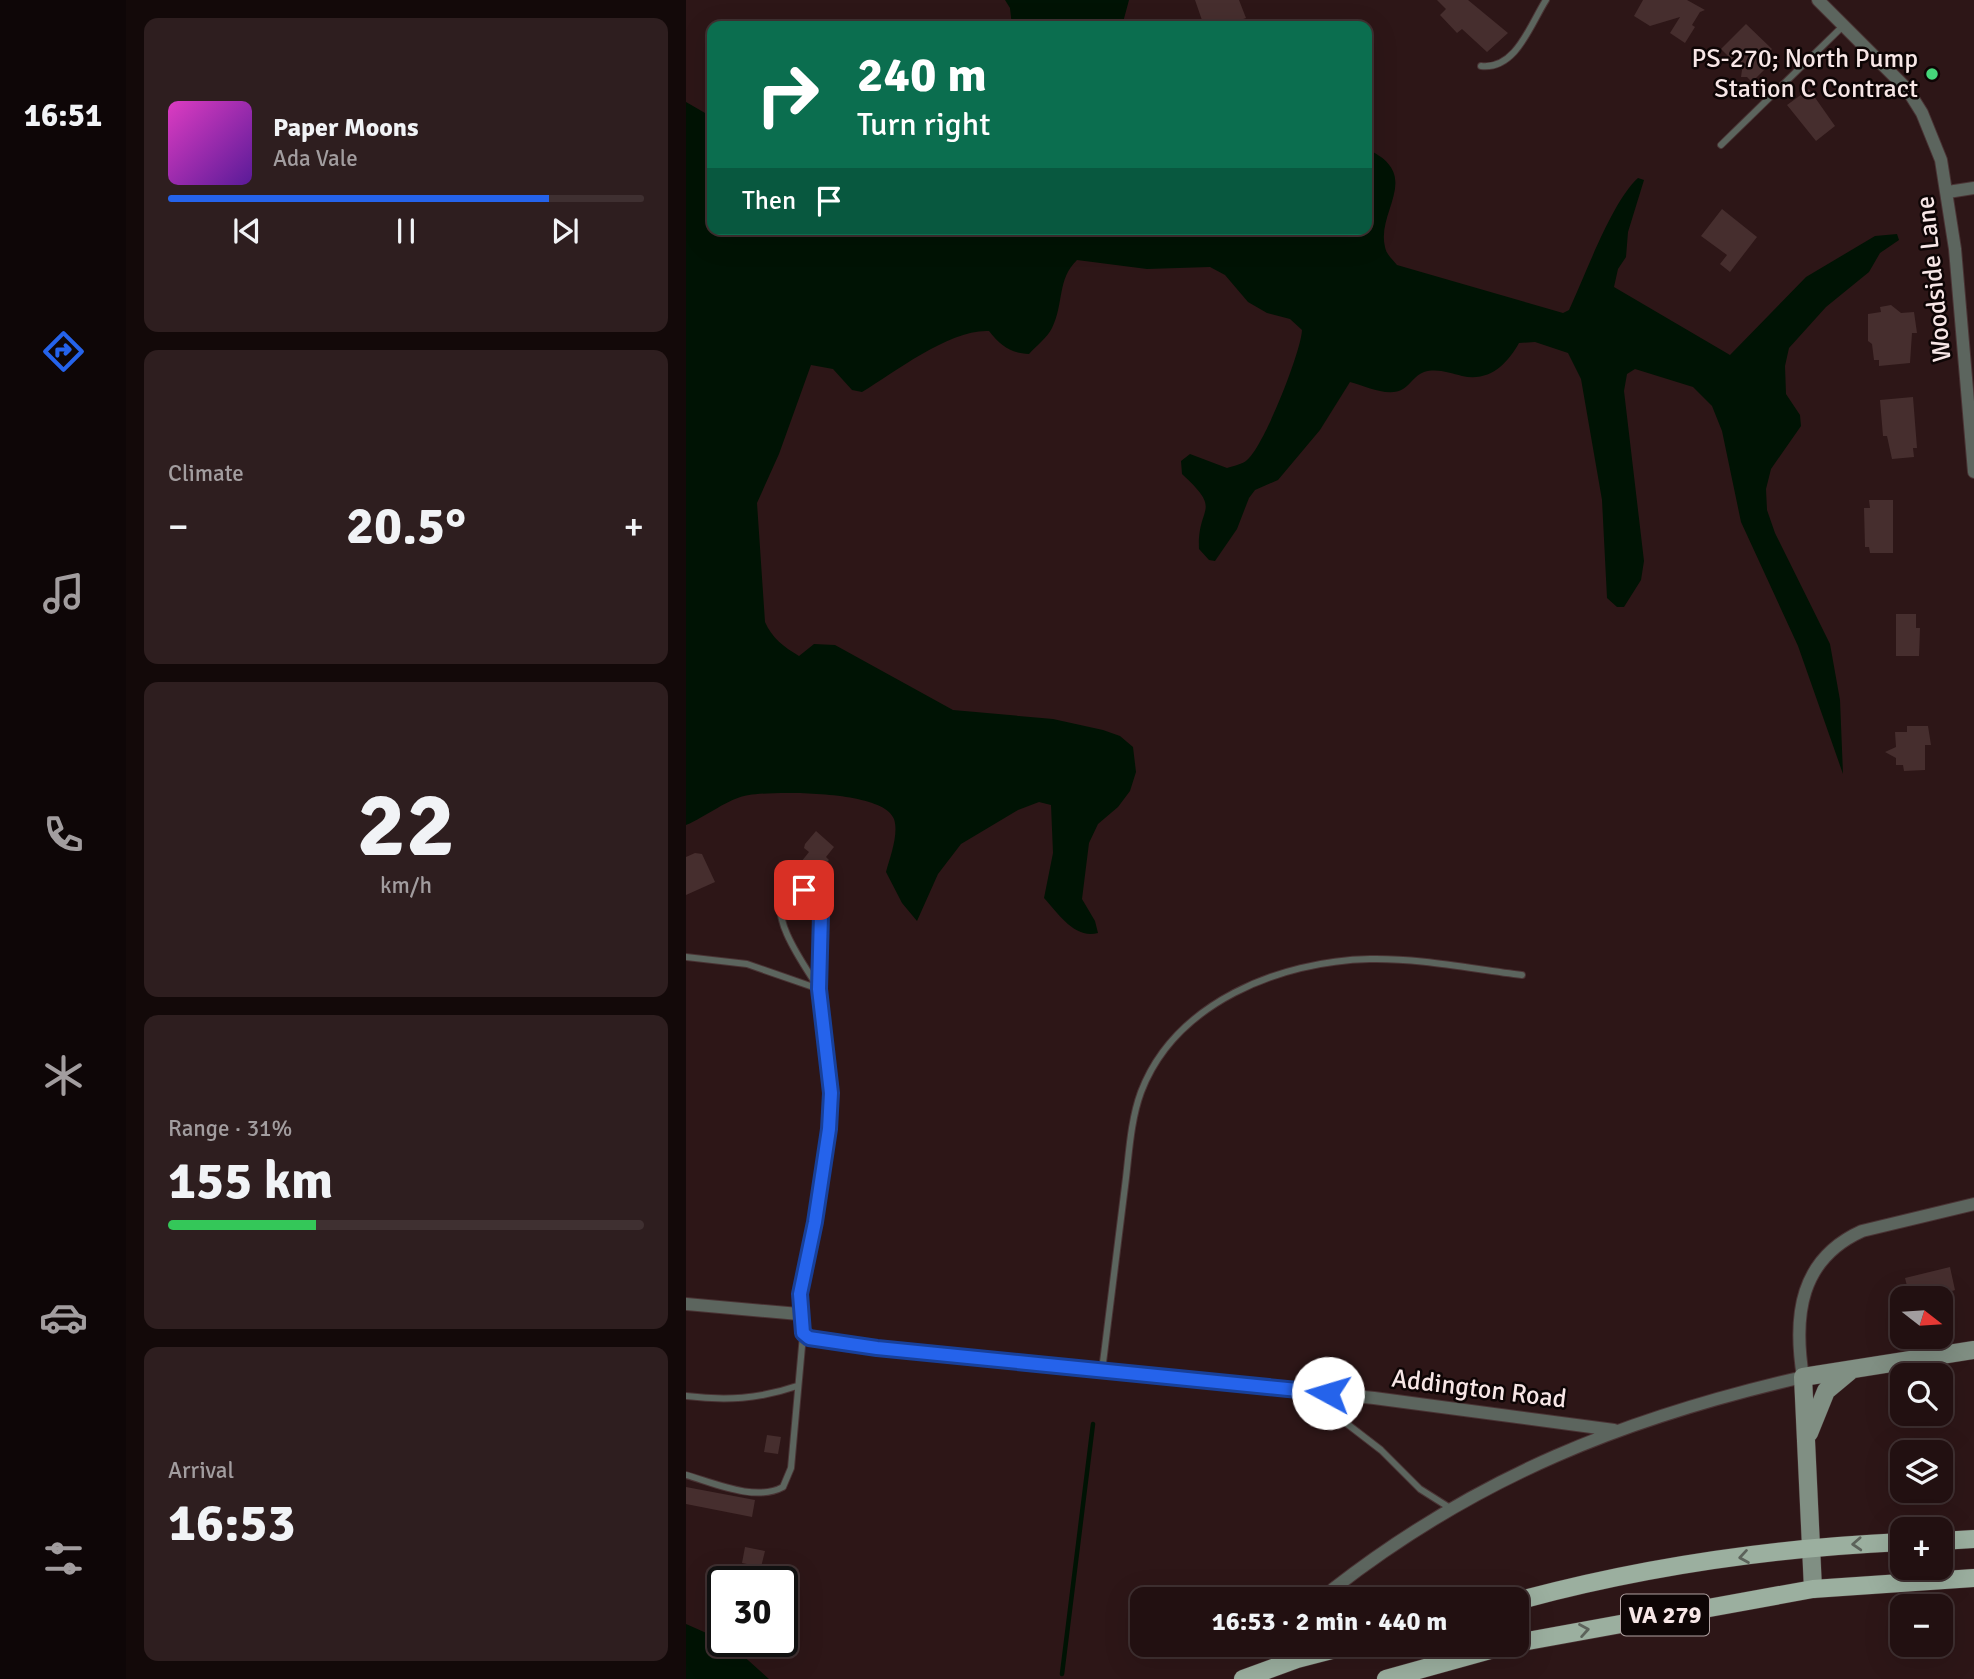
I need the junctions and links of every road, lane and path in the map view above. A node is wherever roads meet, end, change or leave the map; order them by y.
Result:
1 (1546, 0) edge
2 (1818, 0) edge
3 (1844, 26) junction
4 (1481, 66) dead end
5 (1721, 145) dead end
6 (1974, 188) edge
7 (1948, 192) junction
8 (1974, 472) edge
9 (686, 957) edge
10 (1522, 975) dead end
11 (819, 989) junction
12 (1974, 1204) edge
13 (686, 1304) edge
14 (799, 1314) junction
15 (803, 1333) junction
16 (1974, 1350) edge
17 (1857, 1366) junction
18 (1102, 1370) junction
19 (1803, 1377) junction
20 (797, 1386) junction
21 (1305, 1391) junction
22 (686, 1396) edge
23 (1614, 1430) junction
24 (1806, 1443) junction
25 (686, 1475) edge
26 (1450, 1508) junction
27 (1974, 1539) edge
28 (1953, 1540) edge
29 (1890, 1543) edge
30 (1812, 1546) junction
31 (1974, 1578) edge
32 (1336, 1587) edge
33 (1813, 1589) junction
34 (1529, 1598) edge
35 (1529, 1641) edge
36 (1305, 1657) edge
37 (1465, 1657) edge
38 (1243, 1679) edge
39 (1386, 1679) edge

1 - 4 lane
2 - 3 street, Woodside Lane
3 - 5 lane
3 - 7 street, Woodside Lane
6 - 7 street
7 - 8 street, Woodside Lane
9 - 11 lane
10 - 18 lane
11 - 11 lane
11 - 14 lane
12 - 19 street
13 - 14 street
14 - 15 street
15 - 18 street, Addington Road
15 - 20 lane
16 - 17 street
17 - 19 street
17 - 24 street
18 - 21 street, Addington Road
19 - 23 street
19 - 24 street
20 - 22 lane
20 - 25 lane
21 - 23 street, Addington Road
21 - 26 lane
23 - 26 street
24 - 30 street
26 - 32 street
27 - 28 main road
29 -> 30 main road, VA 279
30 - 33 street
30 -> 34 main road, VA 279
31 - 33 main road, VA 279
35 -> 33 main road, VA 279
36 - 38 main road
37 - 39 main road

